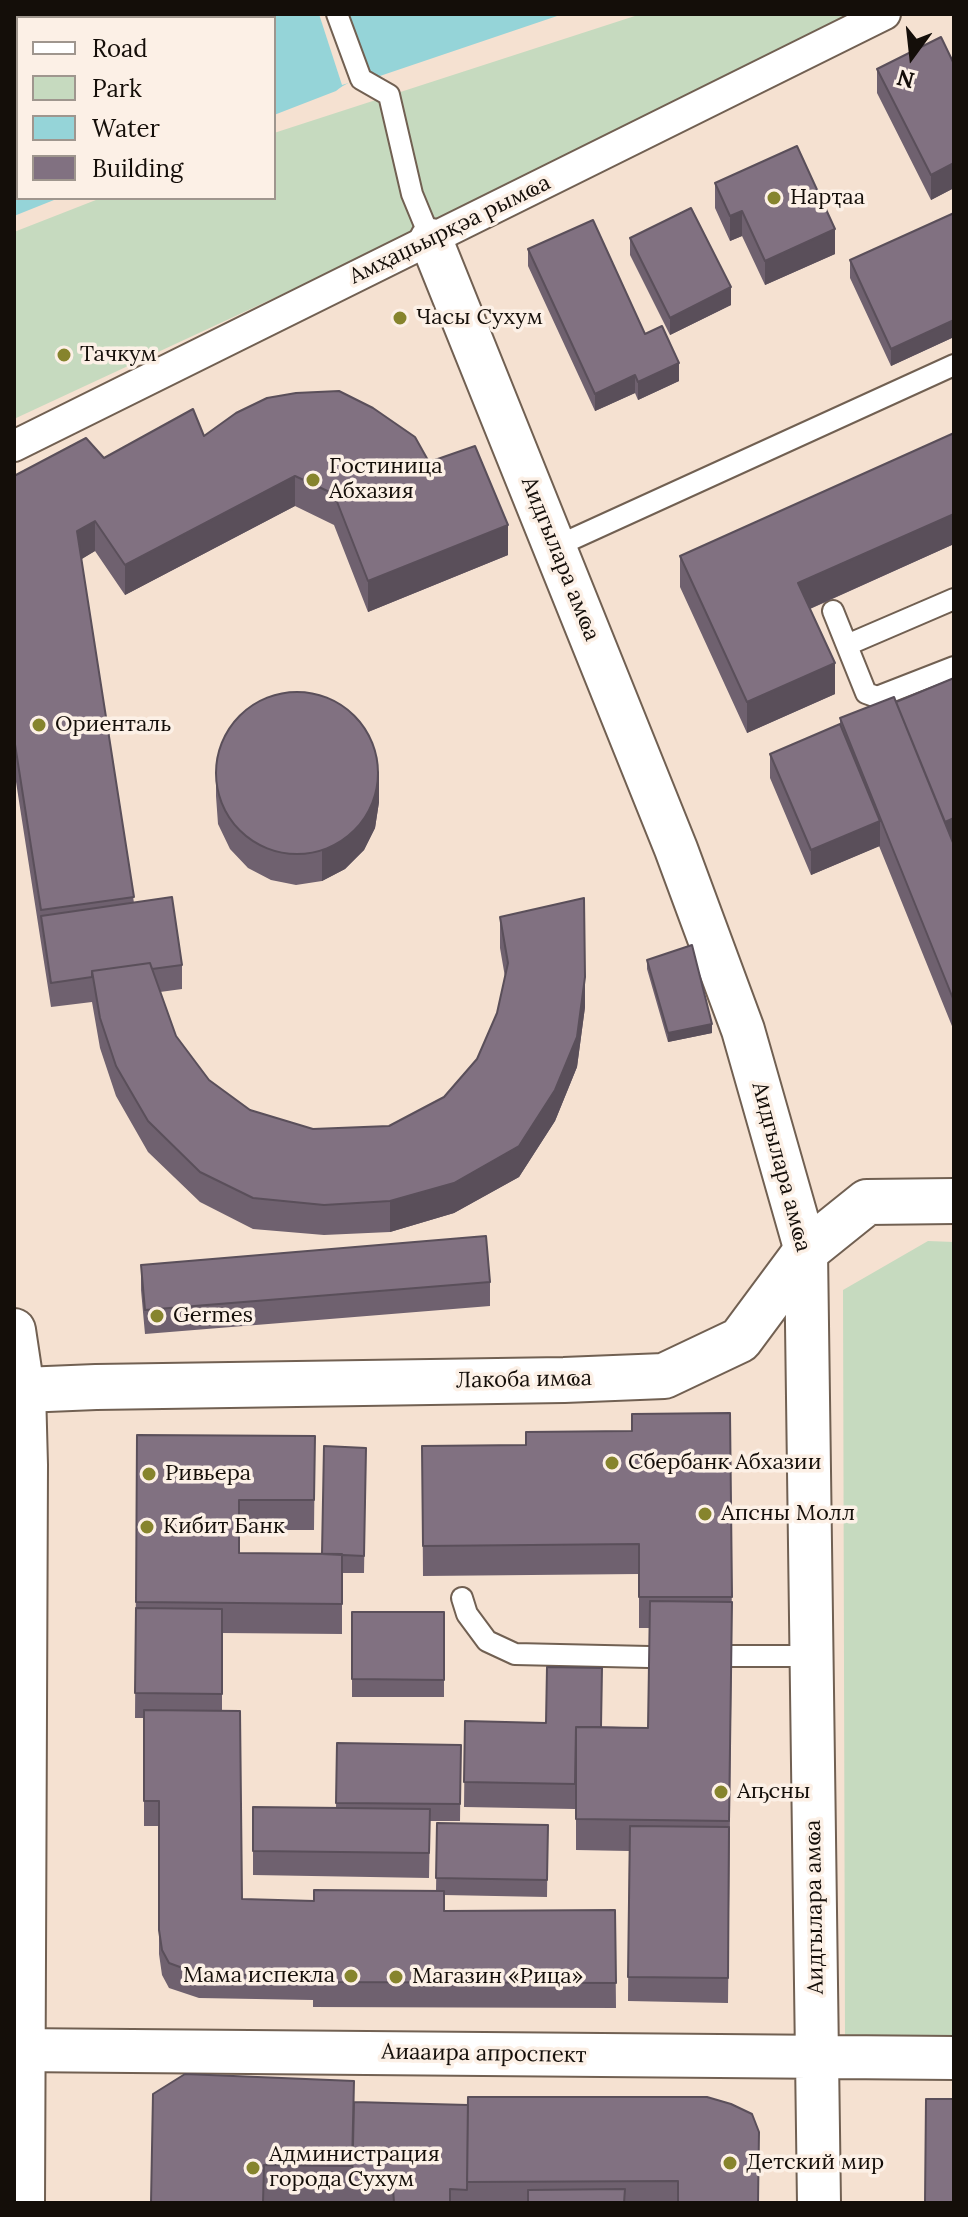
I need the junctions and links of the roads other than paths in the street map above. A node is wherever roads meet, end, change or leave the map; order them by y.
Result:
1 (337, 14) edge
2 (885, 14) edge
3 (431, 240) junction
4 (954, 365) edge
5 (14, 446) edge
6 (555, 547) junction
7 (954, 599) edge
8 (833, 611) dead end
9 (847, 645) junction
10 (954, 667) edge
11 (954, 1201) edge
12 (806, 1251) junction
13 (14, 1330) edge
14 (18, 1390) edge
15 (462, 1598) dead end
16 (731, 1656) edge
17 (812, 1656) junction
18 (649, 1657) edge
19 (18, 2050) edge
20 (817, 2057) junction
21 (954, 2058) edge
22 (22, 2203) edge
23 (819, 2203) edge

1 - 3 lane
2 - 3 street, Амҳаџьырқәа рымҩа
3 - 5 street, Амҳаџьырқәа рымҩа
3 - 6 street, Аидгылара амҩа
4 - 6 lane
6 - 12 street, Аидгылара амҩа
7 - 9 lane
8 - 9 lane
9 - 10 lane
11 - 12 main road, Лакоба имҩа
12 - 14 main road, Лакоба имҩа
12 - 17 street, Аидгылара амҩа
13 - 14 street
14 - 19 main road
15 - 18 lane
16 - 17 lane
17 - 20 street, Аидгылара амҩа
19 - 20 street, Аиааира апроспект
19 - 22 main road
20 - 21 street, Аиааира апроспект
20 - 23 street, Аидгылара амҩа

